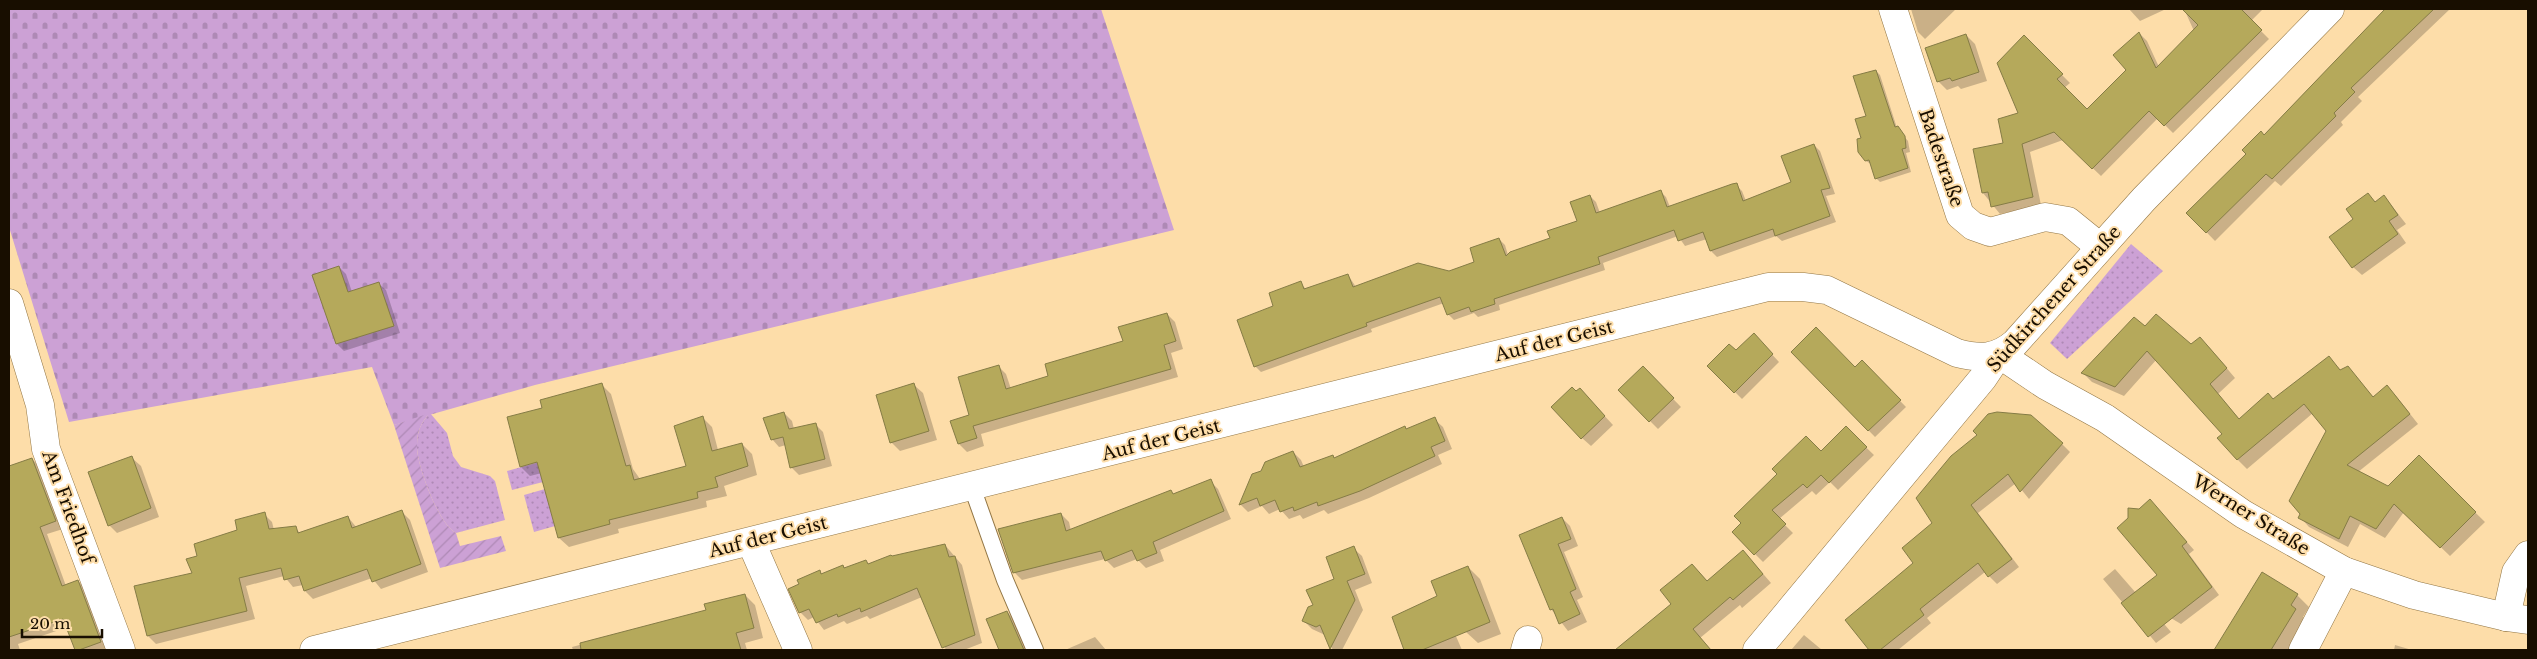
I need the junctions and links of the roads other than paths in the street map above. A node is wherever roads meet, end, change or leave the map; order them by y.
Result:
1 (1893, 9) edge
2 (2330, 9) edge
3 (2100, 247) junction
4 (9, 303) edge
5 (1999, 354) junction
6 (972, 487) junction
7 (751, 542) junction
8 (2528, 556) edge
9 (2344, 570) junction
10 (2517, 618) edge
11 (384, 642) edge
12 (121, 650) edge
13 (314, 650) edge
14 (798, 650) edge
15 (1035, 650) edge
16 (1758, 650) edge
17 (2303, 650) edge

1 - 3 street, Badestraße
2 - 3 street, Südkirchener Straße
3 - 5 street, Südkirchener Straße
4 - 12 street, Am Friedhof
5 - 6 street, Auf der Geist
5 - 9 street, Werner Straße
5 - 16 street, Südkirchener Straße
6 - 7 street, Auf der Geist
6 - 15 lane
7 - 11 street, Auf der Geist
7 - 14 street
8 - 10 street
9 - 10 street, Werner Straße
9 - 17 street
11 - 13 street, Auf der Geist

